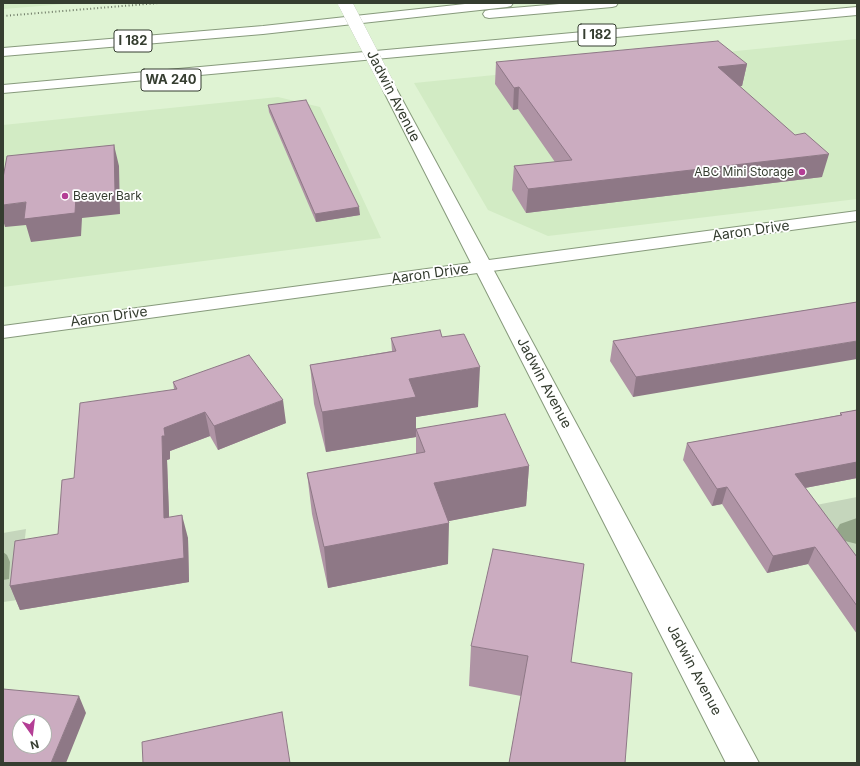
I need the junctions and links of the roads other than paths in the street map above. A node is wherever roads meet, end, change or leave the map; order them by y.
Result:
1 (345, 3) edge
2 (507, 3) edge
3 (612, 3) edge
4 (857, 11) edge
5 (263, 30) junction
6 (3, 52) edge
7 (338, 58) junction
8 (3, 89) edge
9 (3, 98) edge
10 (857, 216) edge
11 (483, 267) junction
12 (3, 332) edge
13 (743, 763) edge

1 - 11 main road, Jadwin Avenue, bridge
2 - 5 main road
3 - 5 main road, I 182
4 - 7 main road, I 182
5 - 6 main road, I 182
7 - 8 main road, I 182
7 - 9 main road, WA 240
10 - 11 main road, Aaron Drive
11 - 12 main road, Aaron Drive
11 - 13 main road, Jadwin Avenue

